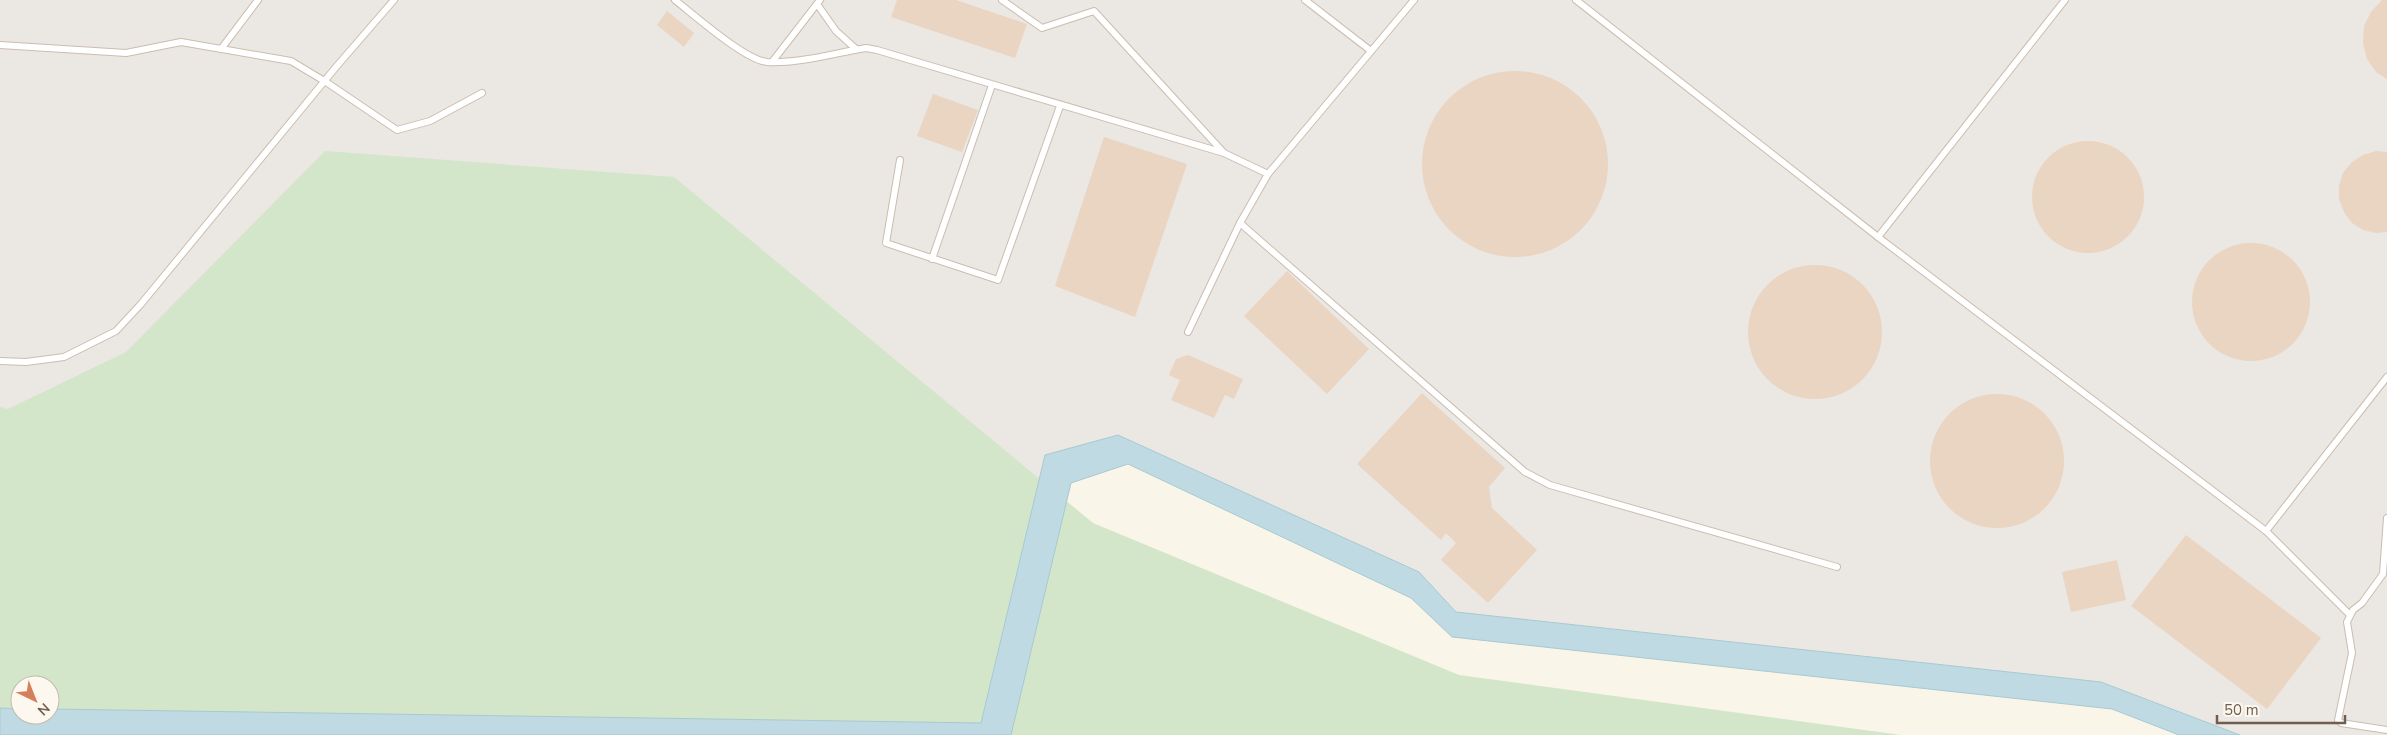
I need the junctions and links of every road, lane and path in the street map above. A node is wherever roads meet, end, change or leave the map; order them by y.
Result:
1 (258, 0) edge
2 (394, 0) edge
3 (675, 0) edge
4 (1002, 0) edge
5 (1305, 0) edge
6 (1414, 0) edge
7 (1576, 0) edge
8 (2065, 0) edge
9 (818, 2) edge
10 (0, 45) edge
11 (221, 49) junction
12 (856, 50) junction
13 (1371, 51) junction
14 (772, 62) junction
15 (326, 82) junction
16 (992, 85) junction
17 (482, 93) dead end
18 (1060, 106) junction
19 (1224, 153) junction
20 (900, 160) dead end
21 (1268, 174) junction
22 (1240, 223) junction
23 (1878, 237) junction
24 (932, 259) junction
25 (1188, 332) dead end
26 (0, 361) edge
27 (2387, 377) edge
28 (2387, 518) edge
29 (2266, 531) junction
30 (1837, 567) dead end
31 (2350, 615) junction
32 (2387, 730) edge

1 - 11 lane
2 - 15 lane
3 - 14 lane
4 - 19 lane
5 - 13 lane
6 - 13 lane
7 - 23 lane
8 - 23 lane
9 - 12 lane
9 - 14 lane
10 - 11 lane
11 - 15 lane
12 - 14 lane
12 - 16 lane
13 - 21 lane
15 - 17 lane
15 - 26 lane
16 - 18 lane
16 - 24 lane
18 - 19 lane
18 - 24 lane
19 - 21 lane
20 - 24 lane
21 - 22 lane
22 - 25 lane
22 - 30 lane
23 - 29 lane
27 - 29 lane
28 - 31 lane
29 - 31 lane
31 - 32 lane

